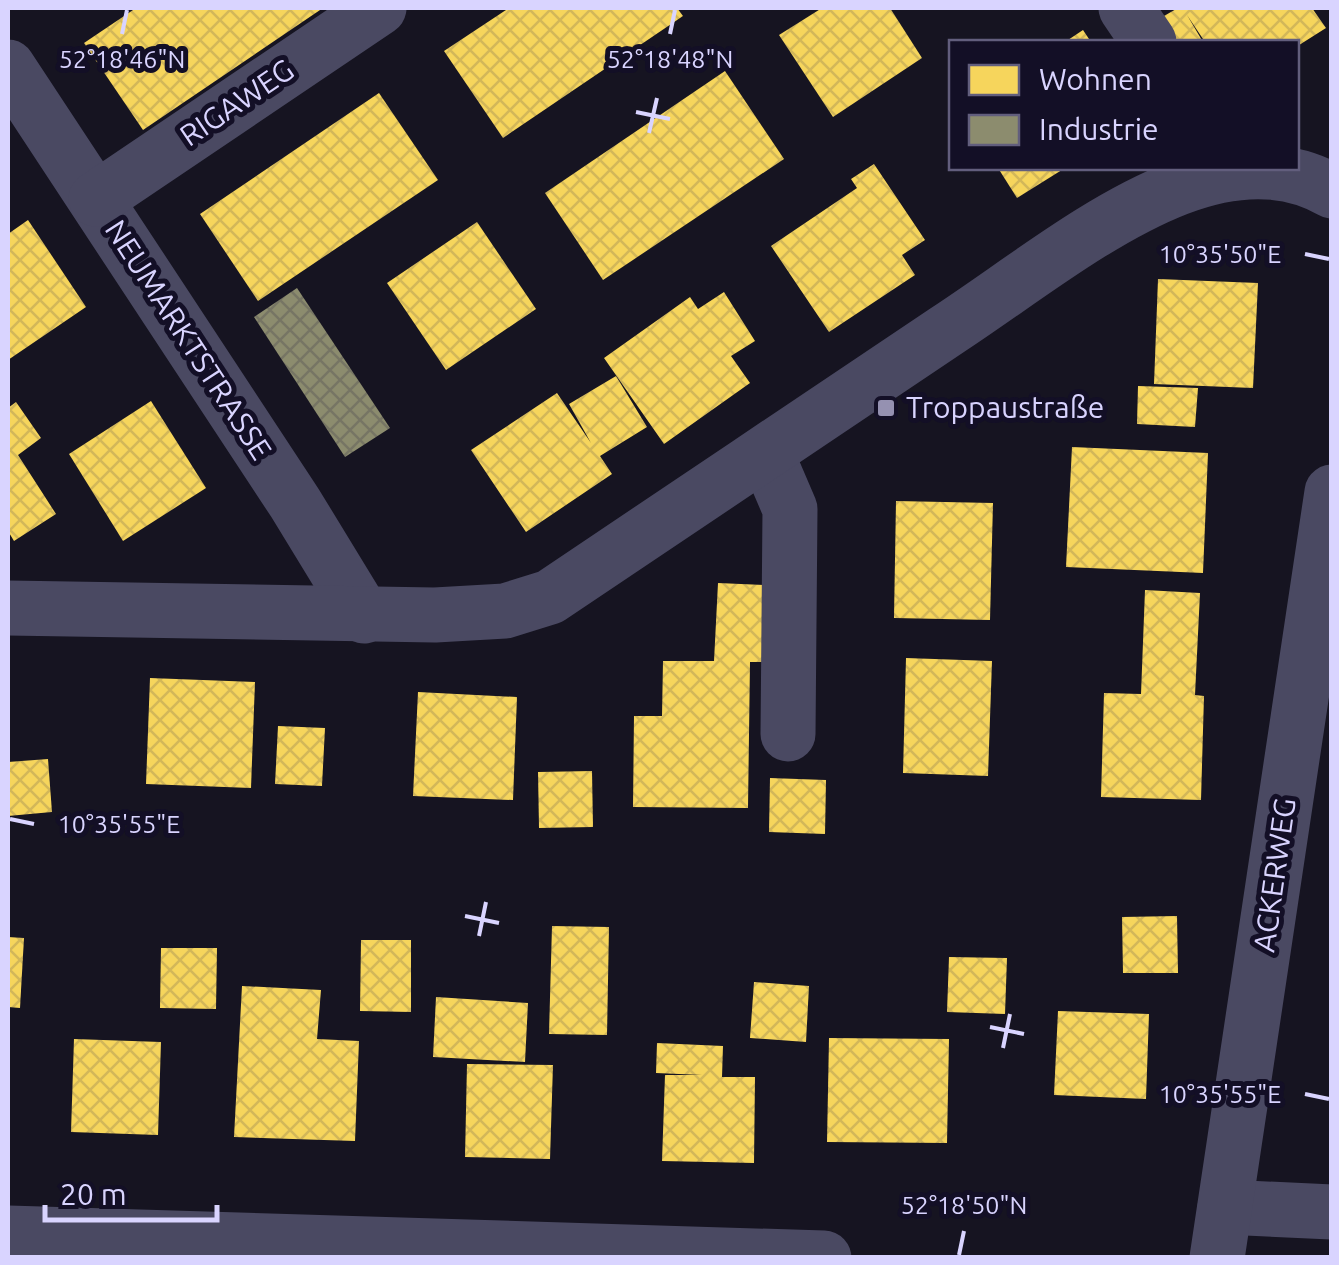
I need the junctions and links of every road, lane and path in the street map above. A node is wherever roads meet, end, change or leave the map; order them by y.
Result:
1 (379, 8) edge
2 (1126, 8) edge
3 (1148, 40) edge
4 (8, 67) edge
5 (1229, 170) edge
6 (1332, 191) edge
7 (96, 199) junction
8 (766, 452) junction
9 (1332, 492) edge
10 (8, 608) edge
11 (364, 616) junction
12 (788, 734) dead end
13 (1332, 1212) edge
14 (1221, 1232) edge
15 (8, 1233) edge
16 (824, 1258) edge

1 - 7 street, RIGAWEG
2 - 3 street
4 - 7 street, NEUMARKTSTRASSE
5 - 6 street
5 - 8 street
7 - 11 street, NEUMARKTSTRASSE
8 - 11 street
8 - 12 street
9 - 14 street, ACKERWEG
10 - 11 street
13 - 14 street
15 - 16 street

